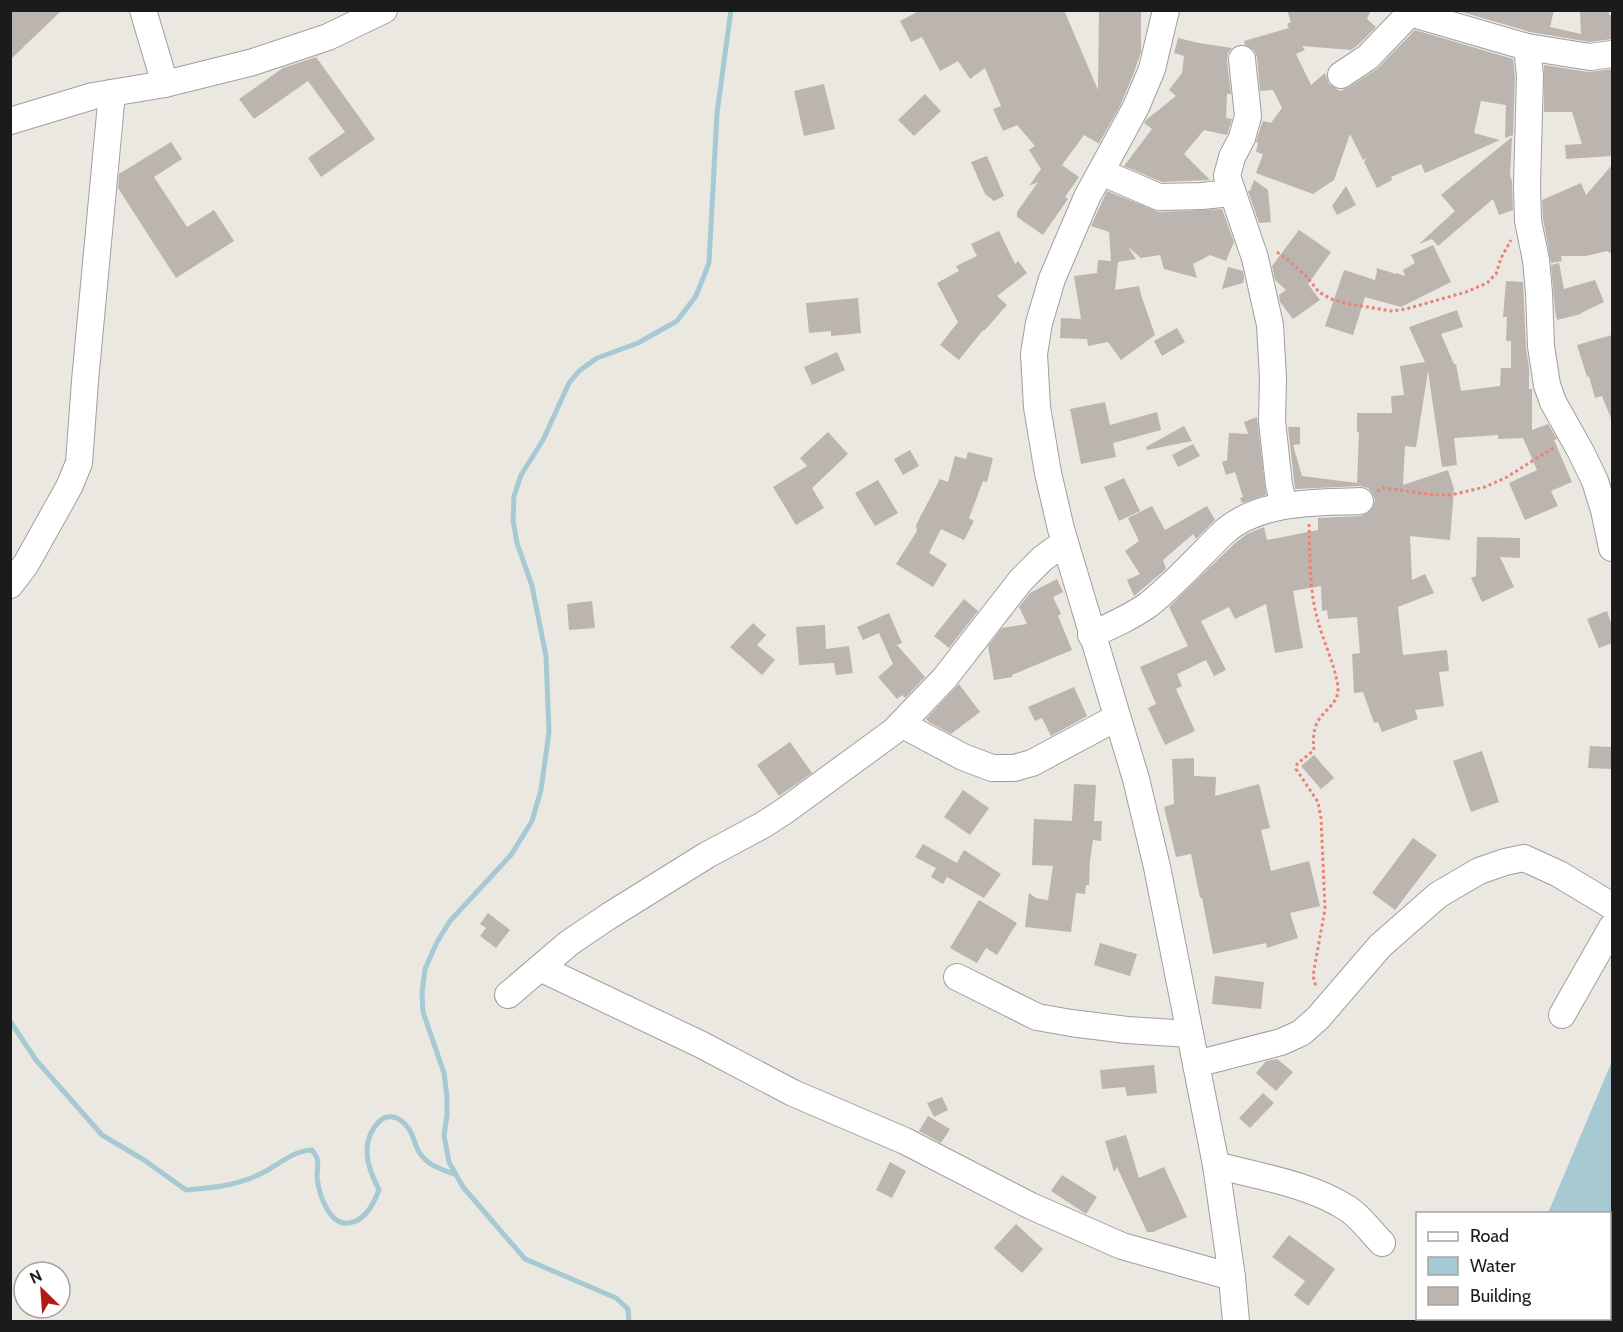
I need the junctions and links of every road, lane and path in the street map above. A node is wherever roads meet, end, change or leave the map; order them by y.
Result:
1 (143, 10) edge
2 (384, 10) edge
3 (1166, 10) edge
4 (1408, 12) edge
5 (1527, 47) junction
6 (1612, 54) edge
7 (1242, 59) dead end
8 (1341, 75) dead end
9 (165, 84) junction
10 (112, 93) junction
11 (10, 121) edge
12 (1101, 172) junction
13 (1231, 190) junction
14 (1528, 221) junction
15 (1248, 237) junction
16 (1572, 437) junction
17 (1360, 501) joint
18 (1296, 505) junction
19 (1065, 544) junction
20 (1612, 548) edge
21 (10, 585) edge
22 (1091, 635) junction
23 (1116, 718) junction
24 (901, 724) junction
25 (1612, 906) edge
26 (1612, 927) edge
27 (540, 968) junction
28 (957, 977) dead end
29 (508, 995) dead end
30 (1330, 1005) junction
31 (1562, 1015) dead end
32 (1190, 1034) junction
33 (1196, 1064) junction
34 (1216, 1165) junction
35 (1382, 1243) dead end
36 (1232, 1278) junction
37 (1236, 1322) edge

1 - 9 street
2 - 9 street
3 - 12 street
4 - 5 street
4 - 8 street
5 - 6 street
5 - 14 street
7 - 13 street
9 - 10 street
10 - 11 street
10 - 21 street
12 - 13 street
12 - 19 street
13 - 15 street
14 - 15 path
14 - 16 street
15 - 18 street
16 - 17 path
16 - 20 street
17 - 18 street
18 - 22 street
18 - 30 path
19 - 22 street
19 - 24 street
22 - 23 street
23 - 24 street
23 - 32 street
24 - 27 street
25 - 30 street
26 - 31 street
27 - 29 street
27 - 36 street
28 - 32 street
30 - 33 street
32 - 33 street
33 - 34 street
34 - 35 street
34 - 36 street
36 - 37 street

